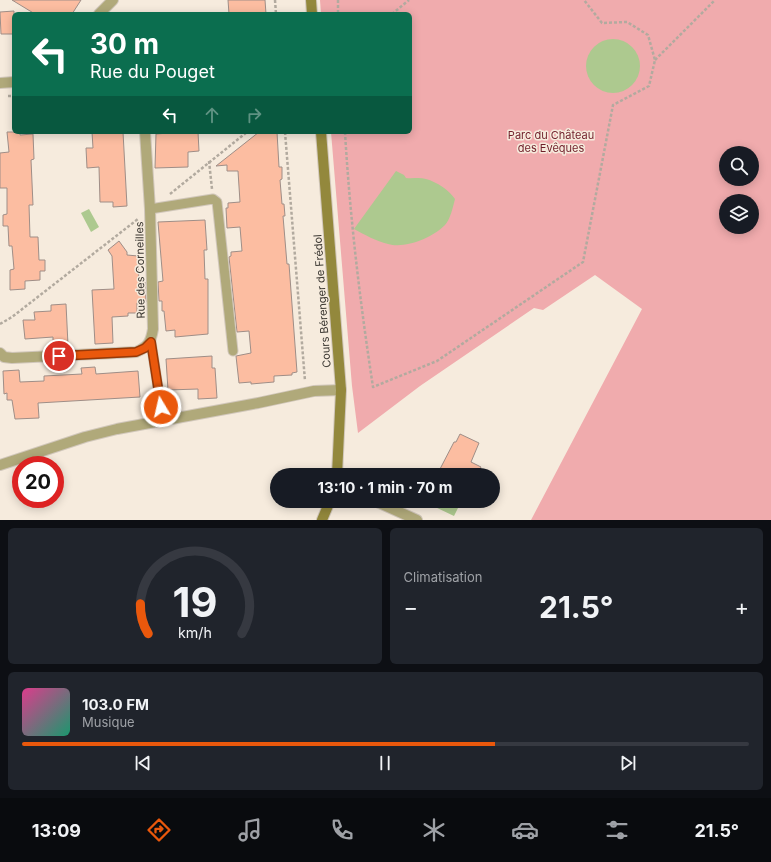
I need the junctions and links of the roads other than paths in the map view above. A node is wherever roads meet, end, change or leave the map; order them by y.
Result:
1 (113, 0) edge
2 (311, 0) edge
3 (101, 12) edge
4 (312, 12) edge
5 (12, 82) edge
6 (0, 83) edge
7 (145, 134) edge
8 (321, 134) edge
9 (150, 209) junction
10 (151, 342) junction
11 (233, 351) dead end
12 (0, 353) edge
13 (341, 390) junction
14 (161, 407) dead end
15 (0, 465) edge
16 (337, 468) edge
17 (327, 508) edge
18 (390, 508) edge
19 (322, 520) edge
20 (417, 520) edge

1 - 3 street
2 - 4 street
5 - 6 street
7 - 9 street, Rue des Corneilles
8 - 13 street, Cours Bérenger de Frédol
9 - 10 street, Rue des Corneilles
9 - 11 lane
10 - 12 street
10 - 14 lane, Rue des Corneilles
13 - 15 street
13 - 16 street, Cours Bérenger de Frédol
17 - 19 street
18 - 20 street

